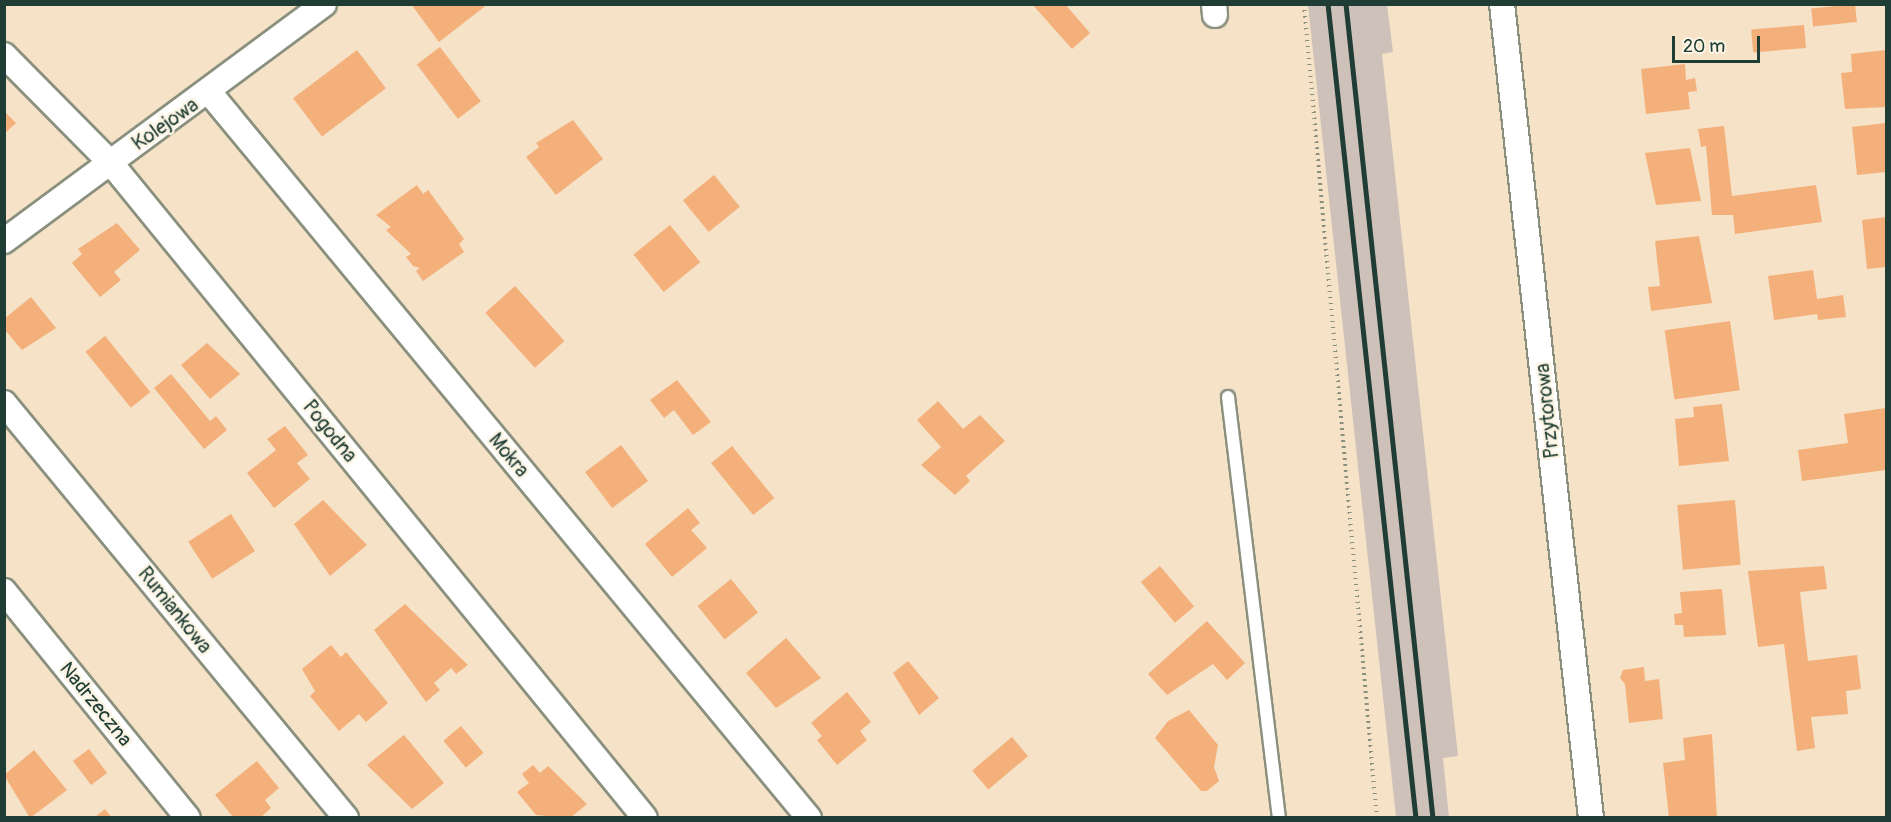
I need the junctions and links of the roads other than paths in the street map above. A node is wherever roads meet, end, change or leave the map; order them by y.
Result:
1 (324, 4) edge
2 (1502, 4) edge
3 (4, 55) edge
4 (209, 92) junction
5 (110, 162) junction
6 (4, 241) edge
7 (1228, 397) dead end
8 (4, 403) edge
9 (4, 591) edge
10 (188, 818) edge
11 (346, 818) edge
12 (645, 818) edge
13 (809, 818) edge
14 (1279, 818) edge
15 (1592, 818) edge

1 - 4 street, Kolejowa
2 - 15 street, Przytorowa
3 - 5 street, Pogodna
4 - 5 street, Kolejowa
4 - 13 street, Mokra
5 - 6 street, Kolejowa
5 - 12 street, Pogodna
7 - 14 lane
8 - 11 street, Rumiankowa
9 - 10 street, Nadrzeczna

